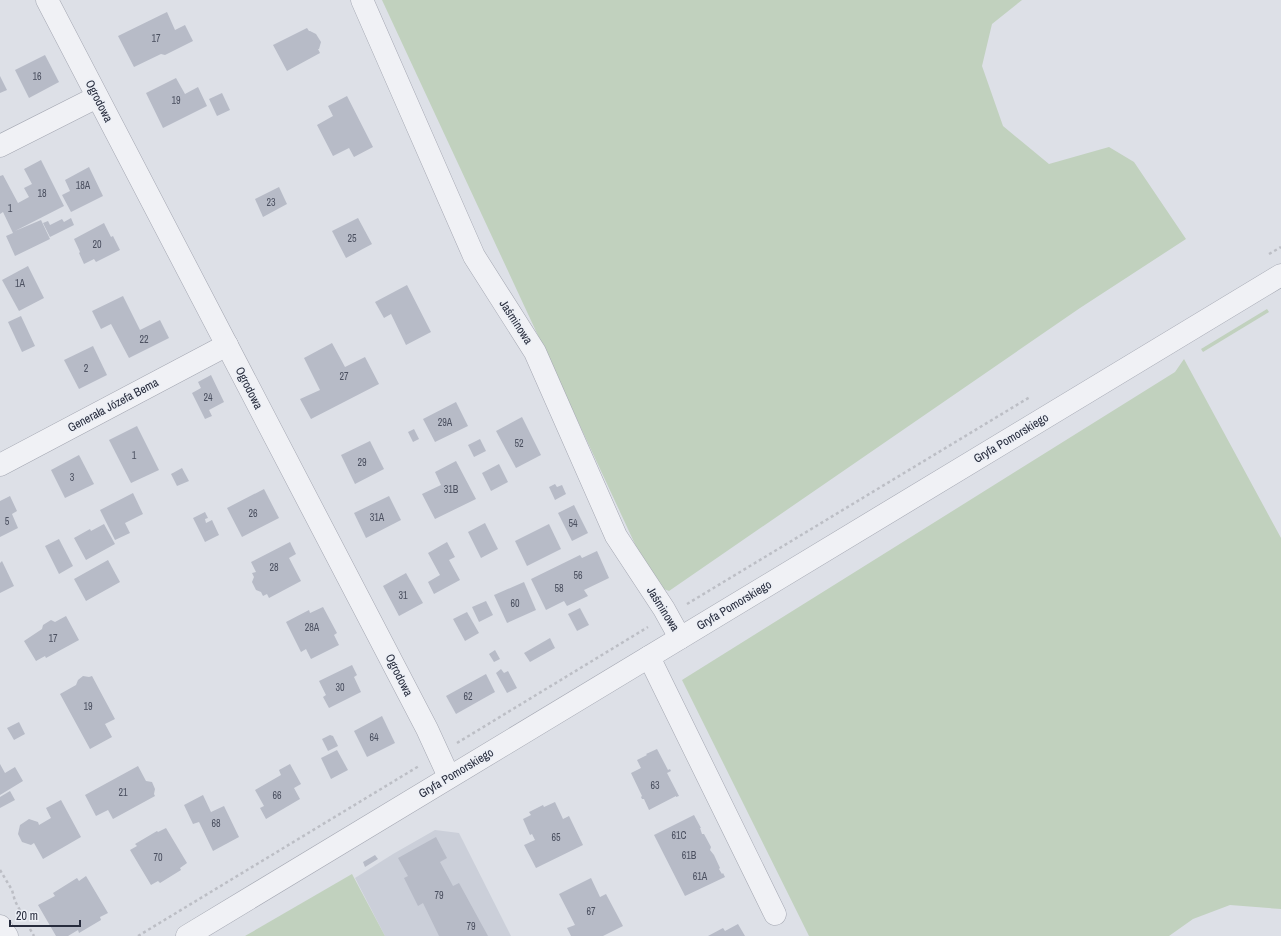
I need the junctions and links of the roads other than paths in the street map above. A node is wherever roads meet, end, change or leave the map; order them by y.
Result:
1 (47, 0) edge
2 (362, 0) edge
3 (97, 97) junction
4 (0, 146) edge
5 (1281, 275) edge
6 (227, 345) junction
7 (0, 465) edge
8 (680, 638) junction
9 (649, 657) junction
10 (450, 777) junction
11 (775, 914) dead end
12 (0, 926) edge
13 (7, 936) edge
14 (186, 936) edge

1 - 3 street, Ogrodowa
2 - 8 street, Jaśminowa
3 - 4 street
3 - 6 street, Ogrodowa
5 - 8 street, Gryfa Pomorskiego
6 - 7 street, Generała Józefa Bema
6 - 10 street, Ogrodowa
8 - 9 street, Gryfa Pomorskiego
9 - 10 street, Gryfa Pomorskiego
9 - 11 street
10 - 14 street, Gryfa Pomorskiego
12 - 13 street

